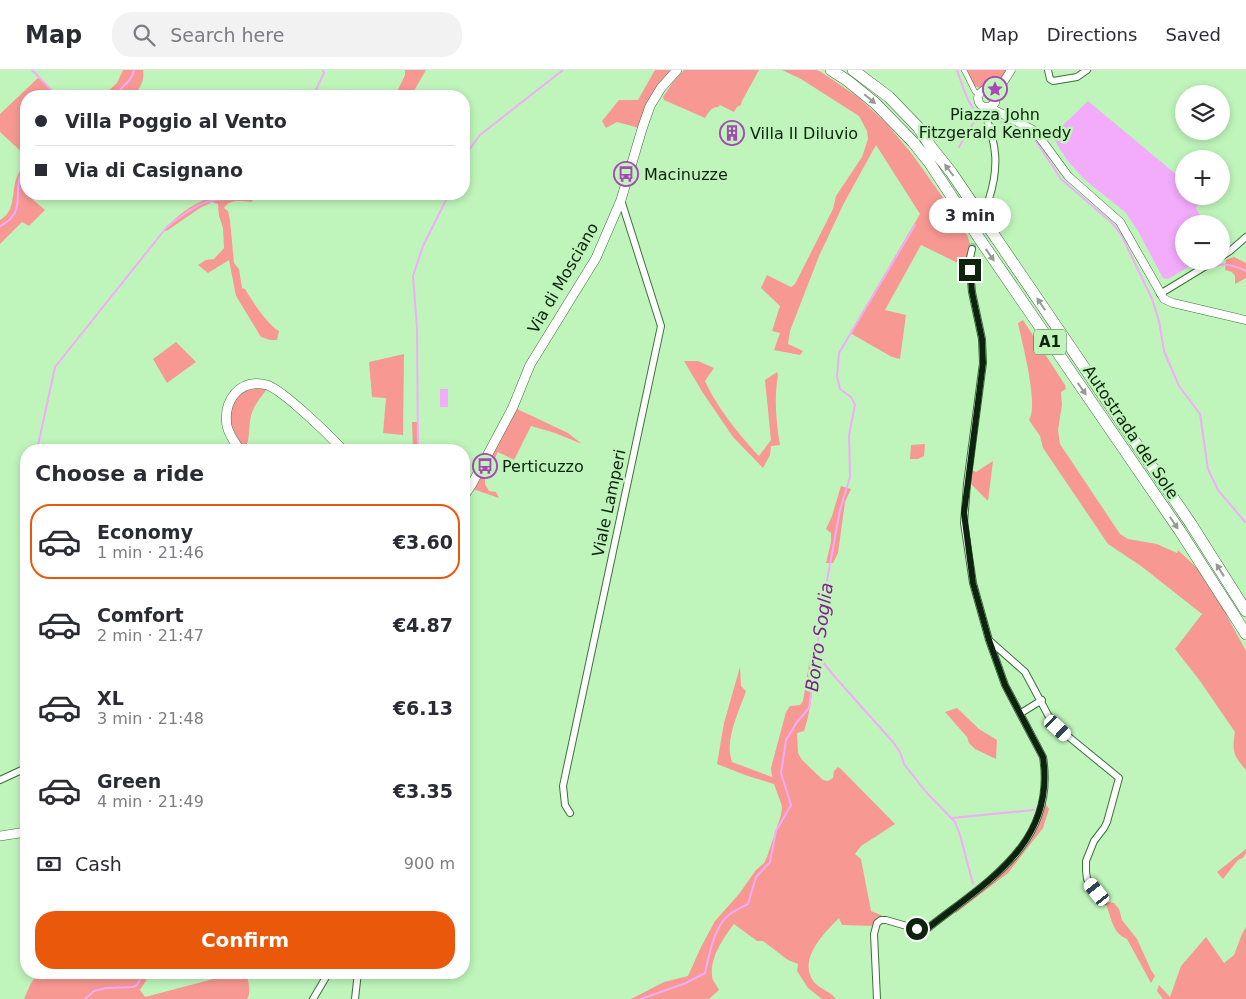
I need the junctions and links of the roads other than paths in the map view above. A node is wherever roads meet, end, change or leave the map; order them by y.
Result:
1 (676, 70) edge
2 (831, 70) edge
3 (852, 70) edge
4 (964, 70) edge
5 (1011, 70) edge
6 (1048, 70) edge
7 (1087, 70) edge
8 (1003, 82) junction
9 (989, 89) junction
10 (978, 94) junction
11 (996, 100) junction
12 (985, 108) junction
13 (1012, 119) junction
14 (989, 199) tunnel mouth
15 (621, 200) junction
16 (1246, 237) edge
17 (972, 248) tunnel mouth
18 (1230, 252) edge
19 (1199, 270) edge
20 (1160, 294) junction
21 (1246, 320) edge
22 (236, 444) edge
23 (337, 444) edge
24 (470, 487) edge
25 (1246, 611) edge
26 (1246, 634) edge
27 (989, 640) junction
28 (1042, 700) junction
29 (1021, 713) junction
30 (20, 771) edge
31 (0, 780) edge
32 (570, 813) dead end
33 (20, 833) edge
34 (0, 836) edge
35 (1104, 901) dead end
36 (325, 979) edge
37 (357, 979) edge
38 (314, 999) edge
39 (355, 999) edge
40 (877, 999) edge

1 - 15 main road, Via di Mosciano
2 -> 26 highway, Autostrada del Sole / A1
25 -> 3 highway, Autostrada del Sole / A1
4 - 10 street
5 - 8 street
6 - 7 street
8 - 9 street
8 - 11 street
9 - 10 street
9 - 11 street
10 - 12 street
11 - 12 street
11 - 13 street
12 - 13 street
12 - 14 street
13 - 20 street
15 - 24 main road, Via di Mosciano
15 - 32 street, Viale Lamperi
16 - 18 street
17 - 27 street
19 - 20 street
20 - 21 street
22 - 23 main road
27 - 28 street
27 - 29 street
28 - 29 street
28 - 35 street
29 - 40 street
30 - 31 street
33 - 34 main road
36 - 38 street
37 - 39 street

